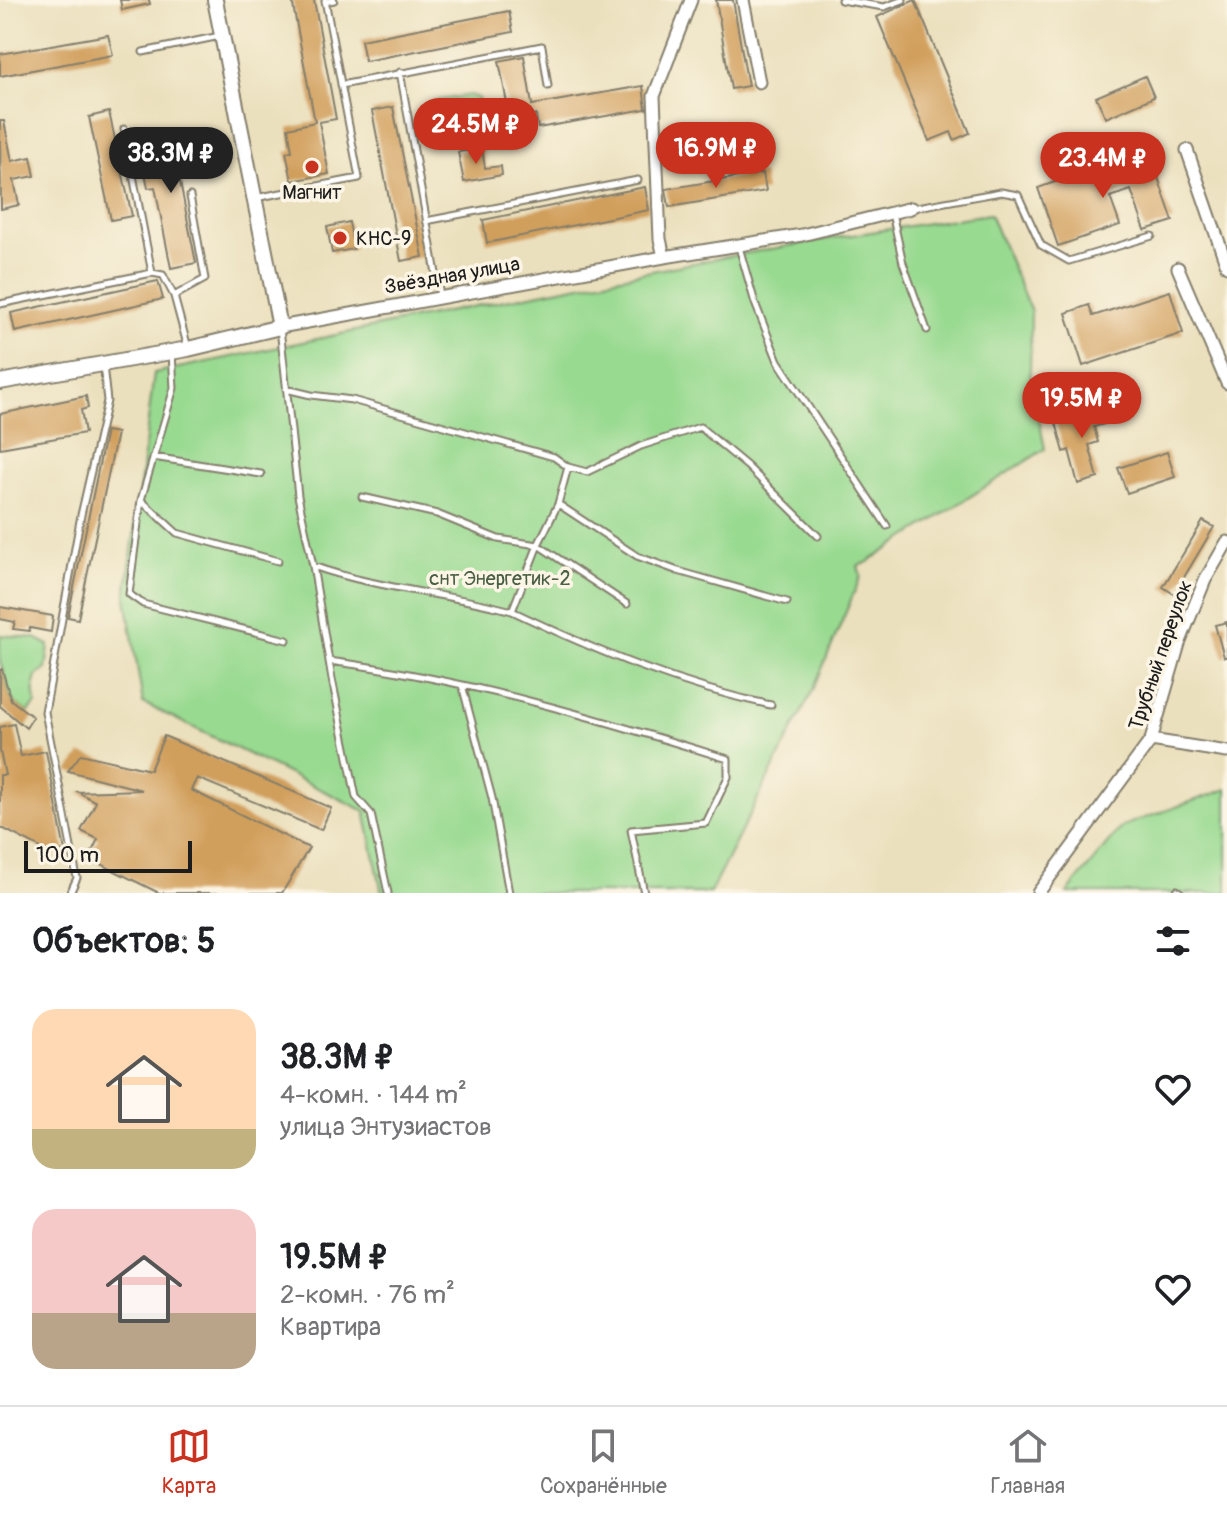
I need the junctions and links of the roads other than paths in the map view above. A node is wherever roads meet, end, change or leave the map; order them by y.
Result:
1 (215, 0) edge
2 (334, 0) edge
3 (691, 0) edge
4 (743, 0) edge
5 (841, 0) edge
6 (903, 0) edge
7 (325, 1) edge
8 (223, 35) junction
9 (143, 52) dead end
10 (400, 72) junction
11 (759, 82) dead end
12 (341, 85) junction
13 (548, 86) dead end
14 (124, 129) dead end
15 (1187, 150) dead end
16 (638, 180) dead end
17 (190, 196) dead end
18 (254, 198) junction
19 (911, 208) joint
20 (892, 213) junction
21 (426, 221) junction
22 (1152, 236) dead end
23 (738, 245) junction
24 (664, 257) junction
25 (1227, 266) edge
26 (1178, 268) dead end
27 (152, 273) junction
28 (174, 296) junction
29 (441, 297) junction
30 (0, 304) edge
31 (280, 327) junction
32 (927, 330) dead end
33 (188, 349) junction
34 (172, 352) junction
35 (103, 364) junction
36 (0, 382) edge
37 (1227, 383) edge
38 (286, 389) junction
39 (153, 457) junction
40 (568, 467) junction
41 (261, 474) dead end
42 (362, 497) dead end
43 (141, 500) junction
44 (558, 504) junction
45 (887, 526) dead end
46 (818, 536) dead end
47 (1227, 542) edge
48 (538, 545) junction
49 (278, 561) dead end
50 (313, 566) junction
51 (787, 602) dead end
52 (627, 604) dead end
53 (512, 611) junction
54 (287, 640) dead end
55 (329, 661) junction
56 (462, 685) junction
57 (771, 705) dead end
58 (1151, 740) junction
59 (1227, 752) edge
60 (70, 893) edge
61 (388, 893) edge
62 (509, 893) edge
63 (644, 893) edge
64 (1038, 893) edge

1 - 8 street
2 - 7 lane
3 - 24 street
4 - 11 street
5 - 6 lane
7 - 12 lane
8 - 9 lane
8 - 18 street
10 - 12 lane
10 - 13 lane
10 - 21 lane
12 - 18 lane
14 - 27 lane
15 - 25 street
16 - 21 lane
17 - 28 lane
18 - 31 street
19 - 20 street, Звёздная улица
19 - 22 lane
20 - 23 street, Звёздная улица
20 - 32 lane
21 - 29 lane
23 - 24 street, Звёздная улица
23 - 45 lane
24 - 29 street, Звёздная улица
26 - 37 street
27 - 28 lane
27 - 30 lane
28 - 33 lane
29 - 31 street, Звёздная улица
31 - 33 street, Звёздная улица
31 - 38 lane
33 - 34 street, Звёздная улица
34 - 35 street, Звёздная улица
34 - 39 lane
35 - 36 street, Звёздная улица
35 - 60 lane
38 - 40 lane
38 - 50 lane
39 - 41 lane
39 - 43 lane
40 - 44 lane
40 - 46 lane
42 - 48 lane
43 - 49 lane
43 - 54 lane
44 - 48 lane
44 - 51 lane
47 - 58 street, Трубный переулок
48 - 52 lane
48 - 53 lane
50 - 53 lane
50 - 55 lane
53 - 57 lane
55 - 56 lane
55 - 61 lane
56 - 62 lane
56 - 63 lane
58 - 59 street
58 - 64 street, Трубный переулок

